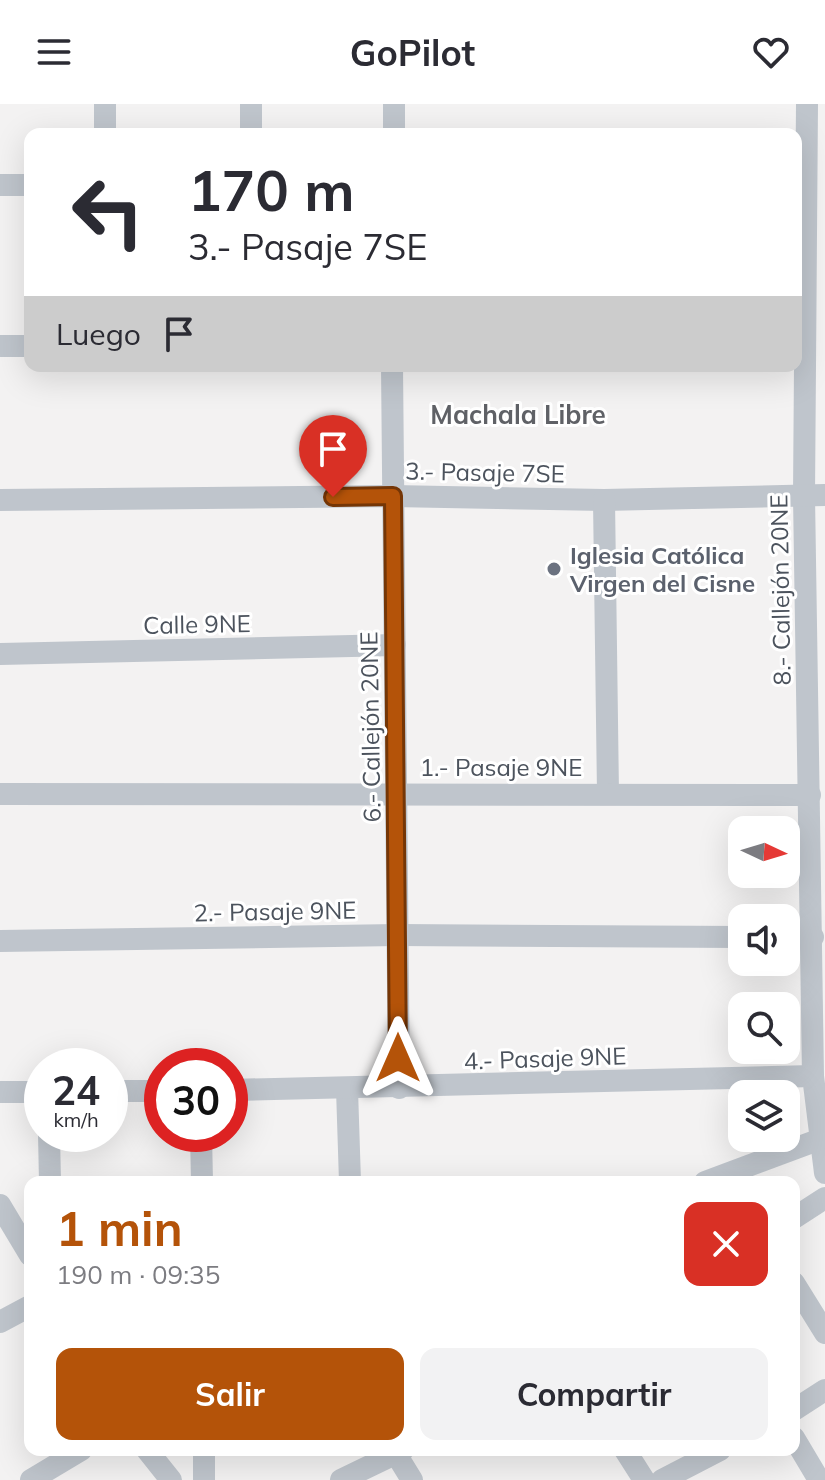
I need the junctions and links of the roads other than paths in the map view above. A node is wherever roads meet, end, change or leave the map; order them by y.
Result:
1 (105, 104) edge
2 (251, 104) edge
3 (394, 104) edge
4 (807, 104) edge
5 (105, 128) edge
6 (251, 128) edge
7 (394, 128) edge
8 (0, 185) edge
9 (24, 185) edge
10 (809, 190) edge
11 (809, 342) edge
12 (0, 346) edge
13 (24, 346) edge
14 (392, 372) edge
15 (393, 496) junction
16 (815, 496) edge
17 (0, 500) edge
18 (604, 500) junction
19 (395, 645) junction
20 (0, 654) edge
21 (396, 792) junction
22 (0, 794) edge
23 (608, 794) junction
24 (810, 795) junction
25 (397, 935) junction
26 (728, 937) edge
27 (800, 937) edge
28 (813, 937) junction
29 (0, 941) edge
30 (813, 1076) junction
31 (399, 1088) junction
32 (347, 1089) junction
33 (248, 1090) edge
34 (0, 1092) edge
35 (24, 1092) edge
36 (818, 1140) junction
37 (49, 1152) edge
38 (201, 1152) edge
39 (825, 1173) edge
40 (50, 1176) edge
41 (202, 1176) edge
42 (350, 1176) edge
43 (721, 1176) edge
44 (825, 1198) edge
45 (0, 1205) edge
46 (800, 1214) edge
47 (24, 1245) edge
48 (800, 1293) edge
49 (24, 1309) edge
50 (0, 1322) edge
51 (825, 1333) edge
52 (825, 1390) edge
53 (800, 1406) edge
54 (800, 1448) edge
55 (71, 1456) edge
56 (152, 1456) edge
57 (204, 1456) edge
58 (387, 1456) edge
59 (402, 1456) edge
60 (629, 1456) edge
61 (708, 1456) edge
62 (349, 1468) edge
63 (31, 1480) edge
64 (171, 1480) edge
65 (204, 1480) edge
66 (412, 1480) edge
67 (644, 1480) edge
68 (662, 1480) edge
69 (819, 1480) edge

1 - 5 street
2 - 6 street
3 - 7 street
4 - 10 street, 8.- Callejón 20NE
8 - 9 street
10 - 11 street, 8.- Callejón 20NE
11 - 16 street, 8.- Callejón 20NE
12 - 13 street
14 - 15 street, 6.- Callejón 20NE
15 - 17 street, 3.- Pasaje 7SE
15 - 18 street, 3.- Pasaje 7SE
15 - 19 street, 6.- Callejón 20NE
16 - 18 street, 3.- Pasaje 7SE
16 - 24 street, 8.- Callejón 20NE
18 - 23 street
19 - 20 street, Calle 9NE
19 - 21 street, 6.- Callejón 20NE
21 - 22 street, 1.- Pasaje 9NE
21 - 23 street, 1.- Pasaje 9NE
21 - 25 street, 6.- Callejón 20NE
23 - 24 street, 1.- Pasaje 9NE
24 - 28 street, 8.- Callejón 20NE
25 - 26 street, 2.- Pasaje 9NE
25 - 29 street, 2.- Pasaje 9NE
25 - 31 street, 6.- Callejón 20NE
27 - 28 street
28 - 30 street, 8.- Callejón 20NE
30 - 31 street, 4.- Pasaje 9NE
30 - 36 street, 8.- Callejón 20NE
31 - 32 street, 4.- Pasaje 9NE
32 - 33 street, 4.- Pasaje 9NE
32 - 42 street
34 - 35 street
36 - 39 street, 8.- Callejón 20NE
36 - 43 street
37 - 40 street
38 - 41 street
44 - 46 street
45 - 47 street
48 - 51 street
49 - 50 street
52 - 53 street
54 - 69 street
55 - 63 street
56 - 64 street
57 - 65 street
58 - 62 street
59 - 66 street
60 - 67 street
61 - 68 street

